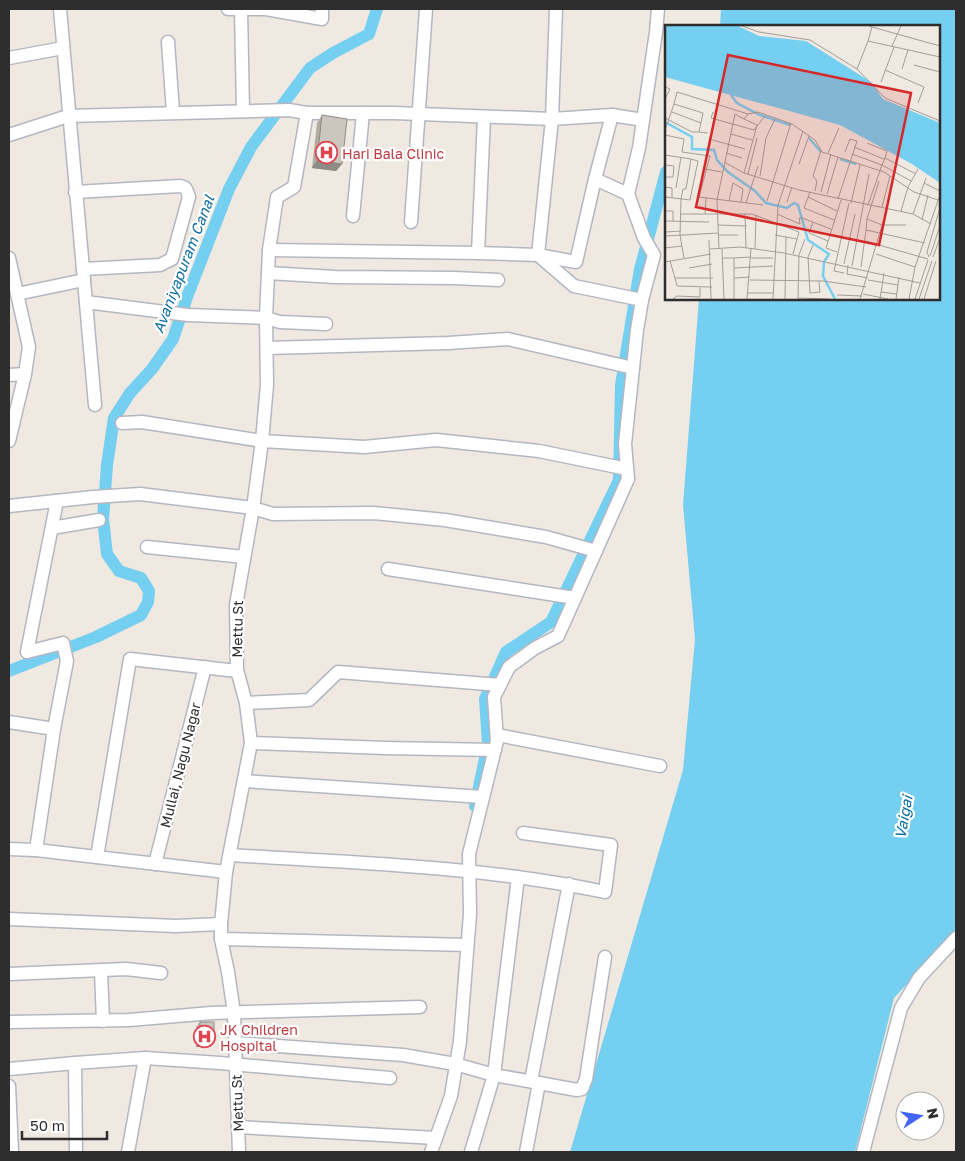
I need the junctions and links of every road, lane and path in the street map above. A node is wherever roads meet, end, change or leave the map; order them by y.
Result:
1 (60, 9) edge
2 (228, 9) edge
3 (241, 9) edge
4 (322, 9) edge
5 (426, 9) edge
6 (556, 9) edge
7 (658, 9) edge
8 (168, 42) dead end
9 (63, 48) junction
10 (9, 58) edge
11 (243, 111) junction
12 (173, 112) junction
13 (363, 113) junction
14 (307, 114) junction
15 (419, 114) junction
16 (68, 116) junction
17 (612, 116) junction
18 (484, 117) junction
19 (552, 119) junction
20 (643, 120) junction
21 (9, 135) edge
22 (595, 179) junction
23 (75, 192) junction
24 (628, 194) junction
25 (353, 216) dead end
26 (411, 222) dead end
27 (269, 250) junction
28 (478, 252) junction
29 (538, 255) junction
30 (9, 258) edge
31 (268, 272) junction
32 (83, 274) junction
33 (498, 280) dead end
34 (17, 294) junction
35 (637, 299) junction
36 (86, 302) junction
37 (14, 310) edge
38 (266, 318) junction
39 (326, 324) dead end
40 (267, 348) junction
41 (627, 366) junction
42 (25, 374) junction
43 (9, 375) edge
44 (95, 405) dead end
45 (122, 423) dead end
46 (262, 441) junction
47 (9, 442) edge
48 (622, 468) junction
49 (57, 502) junction
50 (9, 506) edge
51 (253, 508) junction
52 (99, 520) dead end
53 (52, 528) junction
54 (147, 547) dead end
55 (589, 549) junction
56 (244, 558) junction
57 (388, 569) dead end
58 (567, 597) junction
59 (205, 666) junction
60 (237, 671) junction
61 (494, 684) junction
62 (246, 703) junction
63 (9, 722) edge
64 (54, 729) junction
65 (497, 735) junction
66 (251, 743) junction
67 (489, 749) junction
68 (660, 766) dead end
69 (244, 781) junction
70 (478, 796) junction
71 (523, 834) dead end
72 (9, 849) edge
73 (36, 850) junction
74 (230, 854) junction
75 (97, 857) junction
76 (155, 864) junction
77 (465, 870) junction
78 (226, 872) junction
79 (518, 877) junction
80 (569, 884) junction
81 (9, 918) edge
82 (221, 924) junction
83 (956, 938) edge
84 (221, 939) junction
85 (463, 944) junction
86 (605, 956) dead end
87 (101, 971) junction
88 (161, 973) dead end
89 (9, 974) edge
90 (420, 1007) dead end
91 (234, 1013) junction
92 (102, 1021) junction
93 (9, 1022) edge
94 (235, 1043) junction
95 (145, 1058) junction
96 (75, 1063) junction
97 (236, 1064) junction
98 (452, 1064) junction
99 (9, 1068) edge
100 (494, 1075) junction
101 (390, 1078) dead end
102 (535, 1082) junction
103 (9, 1086) edge
104 (238, 1127) junction
105 (432, 1138) junction
106 (12, 1152) edge
107 (76, 1152) edge
108 (128, 1152) edge
109 (239, 1152) edge
110 (431, 1152) edge
111 (471, 1152) edge
112 (526, 1152) edge
113 (862, 1152) edge

1 - 9 street
2 - 3 street
3 - 4 street
3 - 11 street
5 - 15 street
6 - 19 street
7 - 20 street
8 - 12 street
9 - 10 street
9 - 16 street
11 - 12 street
11 - 14 street
12 - 16 street
13 - 14 street
13 - 15 street
13 - 25 street
14 - 27 street, Mettu St
15 - 18 street
15 - 26 street
16 - 21 street
16 - 23 street
17 - 19 street
17 - 20 street
17 - 22 street
18 - 19 street
18 - 28 street
19 - 29 street
20 - 24 street
22 - 24 street
22 - 29 street
23 - 32 street
23 - 32 street
24 - 35 street
27 - 28 street
27 - 31 street, Mettu St
28 - 29 street
29 - 35 street
30 - 34 street
31 - 33 street
31 - 38 street, Mettu St
32 - 34 street
32 - 36 street
34 - 37 street
35 - 41 street
36 - 38 street
36 - 44 street
37 - 42 street
38 - 39 street
38 - 40 street, Mettu St
40 - 41 street
40 - 46 street, Mettu St
41 - 48 street
42 - 43 street
42 - 47 street
45 - 46 street
46 - 48 street
46 - 51 street, Mettu St
48 - 55 street
49 - 50 street
49 - 51 street
49 - 53 street
51 - 55 street
51 - 56 street, Mettu St
52 - 53 street
53 - 64 street
54 - 56 street
55 - 58 street
56 - 60 street, Mettu St
57 - 58 street
58 - 61 street
59 - 60 street
59 - 75 street
59 - 76 street, Mullai, Nagu Nagar
60 - 62 street, Mettu St
61 - 62 street
61 - 65 street
62 - 66 street, Mettu St
63 - 64 street
64 - 73 street
65 - 67 street
65 - 68 street
66 - 67 street
66 - 69 street, Mettu St
67 - 70 street
69 - 70 street
69 - 74 street, Mettu St
70 - 77 street
71 - 80 street
72 - 73 street
73 - 75 street
74 - 77 street
74 - 78 street, Mettu St
75 - 76 street
76 - 78 street
77 - 79 street
77 - 85 street
78 - 82 street, Mettu St
79 - 80 street
79 - 100 street
80 - 102 street
81 - 82 street
82 - 84 street, Mettu St
83 - 113 street
84 - 85 street
84 - 91 street, Mettu St
85 - 98 street
86 - 102 street
87 - 88 street
87 - 89 street
87 - 92 street
90 - 91 street
91 - 92 street
91 - 94 street, Mettu St
92 - 93 street
94 - 97 street, Mettu St
94 - 98 street
95 - 96 street
95 - 97 street
95 - 108 street
96 - 99 street
96 - 107 street
97 - 101 street
97 - 104 street, Mettu St
98 - 100 street
98 - 105 street
100 - 102 street
100 - 111 street
102 - 112 street
103 - 106 street
104 - 105 street
104 - 109 street, Mettu St
105 - 110 street

